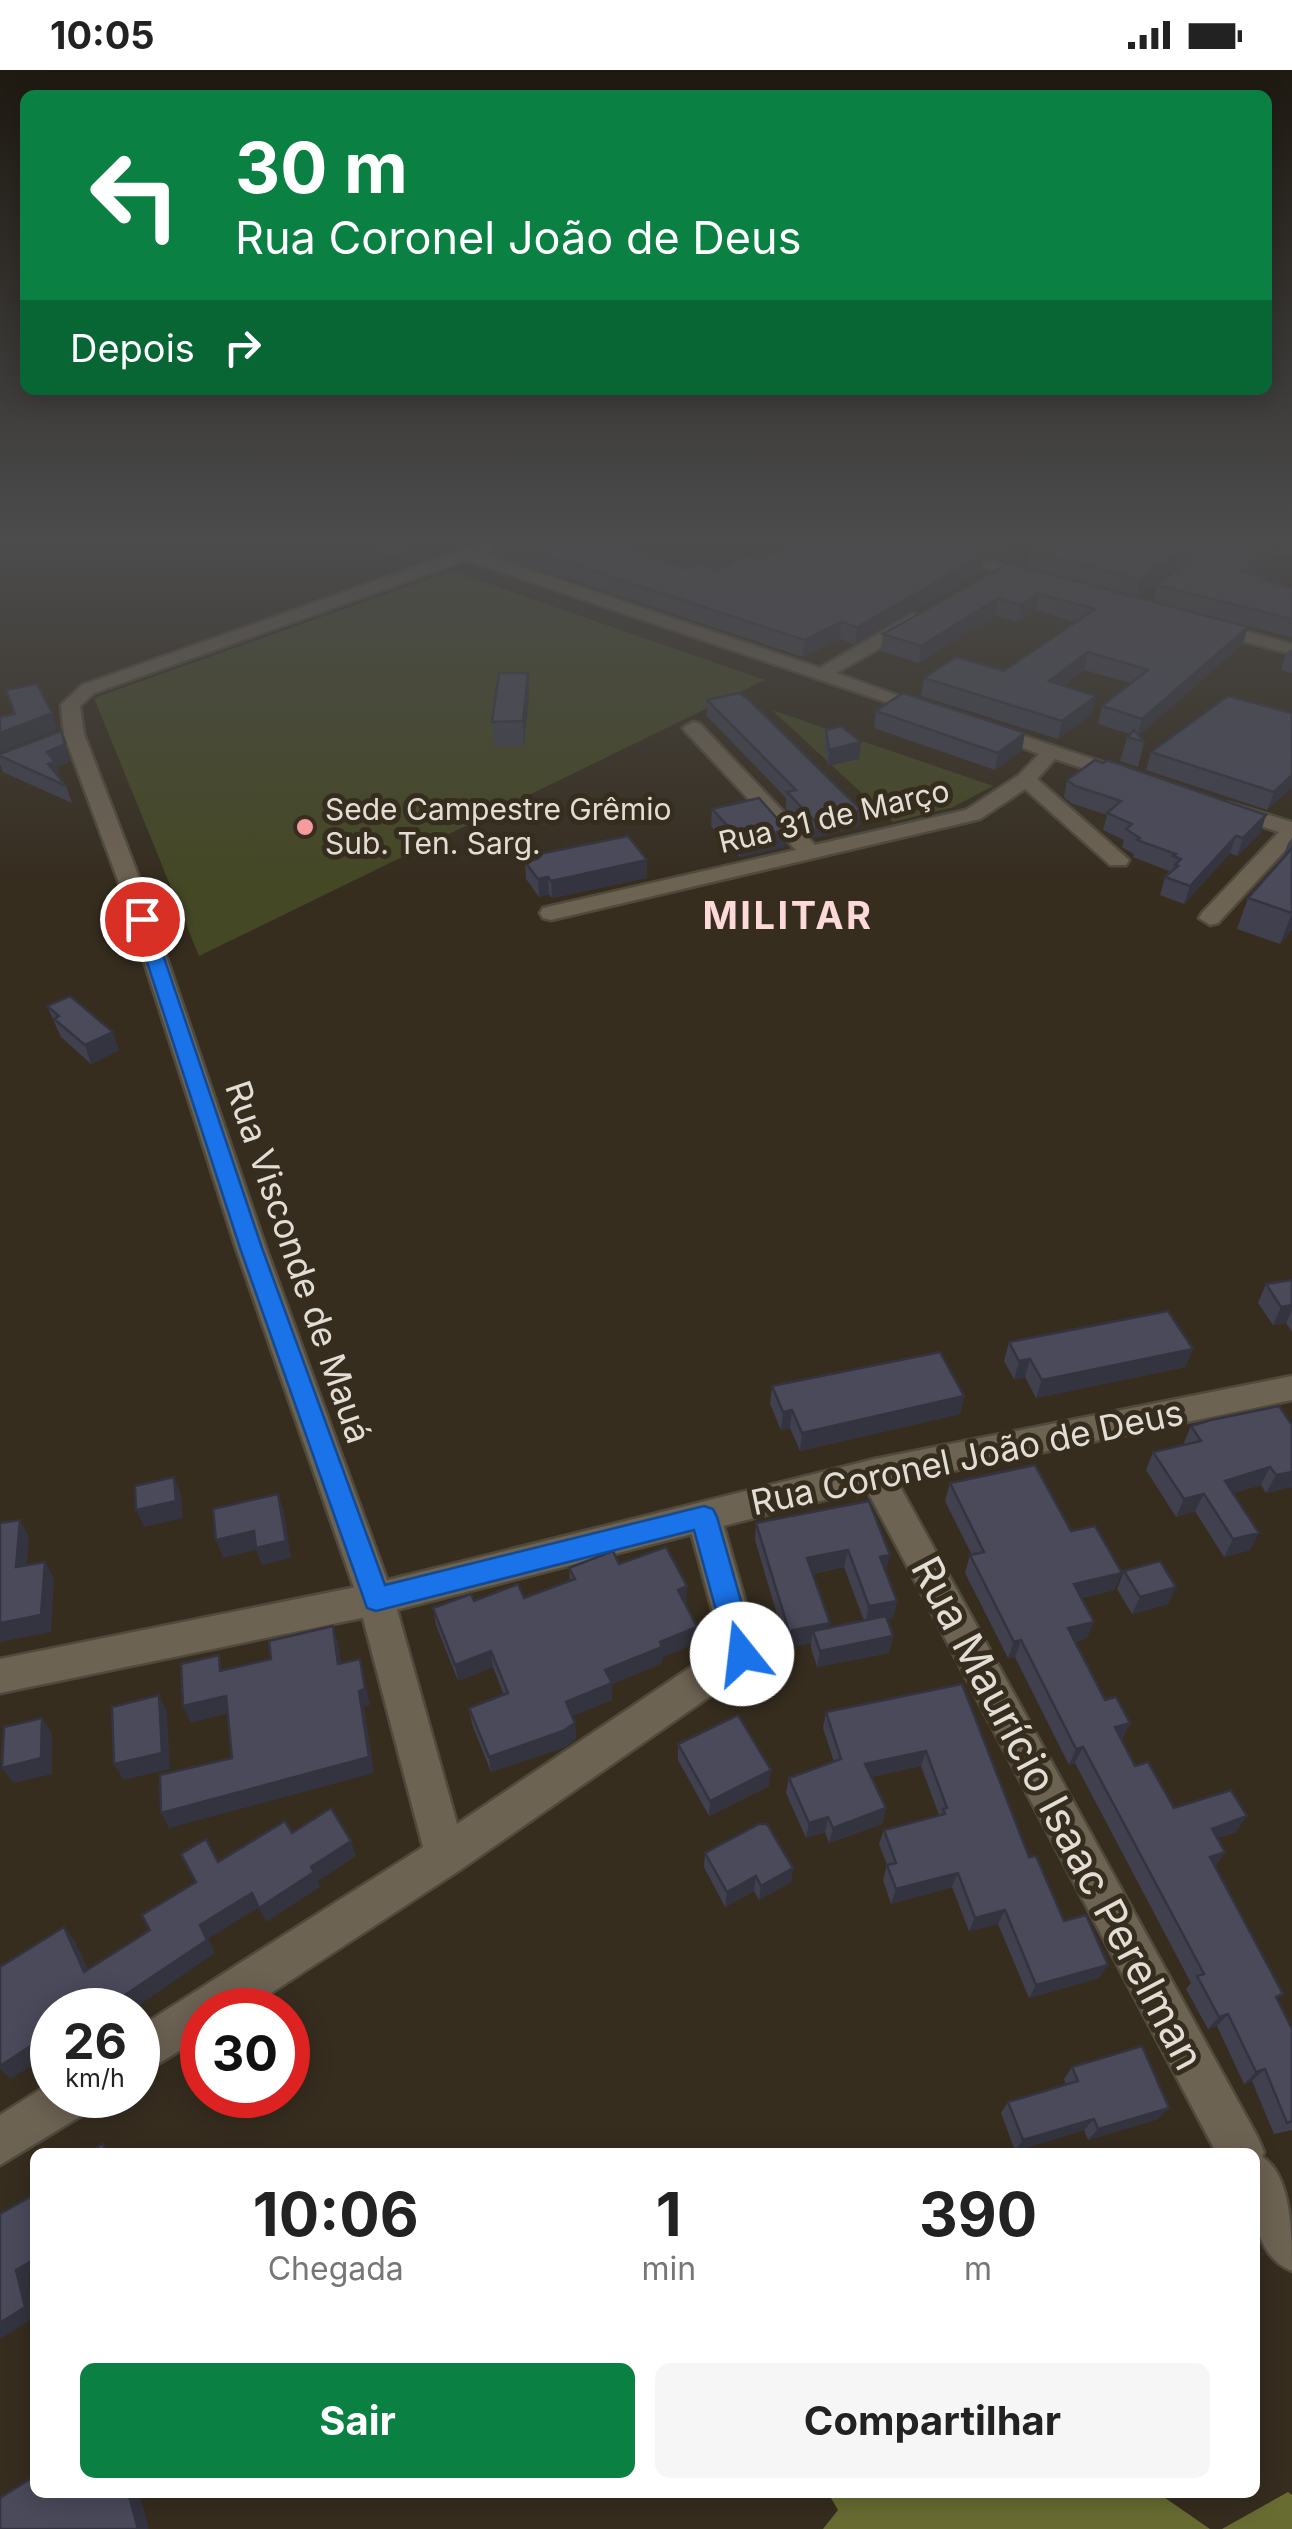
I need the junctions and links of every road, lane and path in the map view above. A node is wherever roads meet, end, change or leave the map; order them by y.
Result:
1 (193, 652) edge
2 (756, 652) edge
3 (861, 652) edge
4 (822, 674) junction
5 (693, 728) dead end
6 (1050, 752) junction
7 (1026, 779) junction
8 (1144, 781) edge
9 (1218, 805) edge
10 (1292, 830) edge
11 (811, 853) junction
12 (1118, 860) dead end
13 (551, 913) dead end
14 (1210, 918) dead end
15 (1292, 1388) edge
16 (875, 1473) junction
17 (704, 1517) junction
18 (376, 1599) junction
19 (0, 1676) edge
20 (446, 1856) junction
21 (240, 1988) edge
22 (37, 2118) edge
23 (0, 2142) edge
24 (1239, 2148) edge
25 (1260, 2187) edge
26 (1292, 2247) edge

1 - 18 street, Rua Visconde de Mauá
2 - 4 street
3 - 4 street
4 - 6 street
5 - 11 street
6 - 7 street, Rua 31 de Março
6 - 8 street
7 - 11 street, Rua 31 de Março
7 - 12 street
9 - 10 street
10 - 14 street
11 - 13 street, Rua 31 de Março
15 - 16 street, Rua Coronel João de Deus
16 - 17 street, Rua Coronel João de Deus
16 - 24 street, Rua Maurício Isaac Perelman
17 - 18 street, Rua Coronel João de Deus
17 - 20 street
18 - 19 street, Rua Coronel João de Deus
18 - 20 street, Rua Visconde de Mauá
20 - 21 street
22 - 23 street
25 - 26 street

